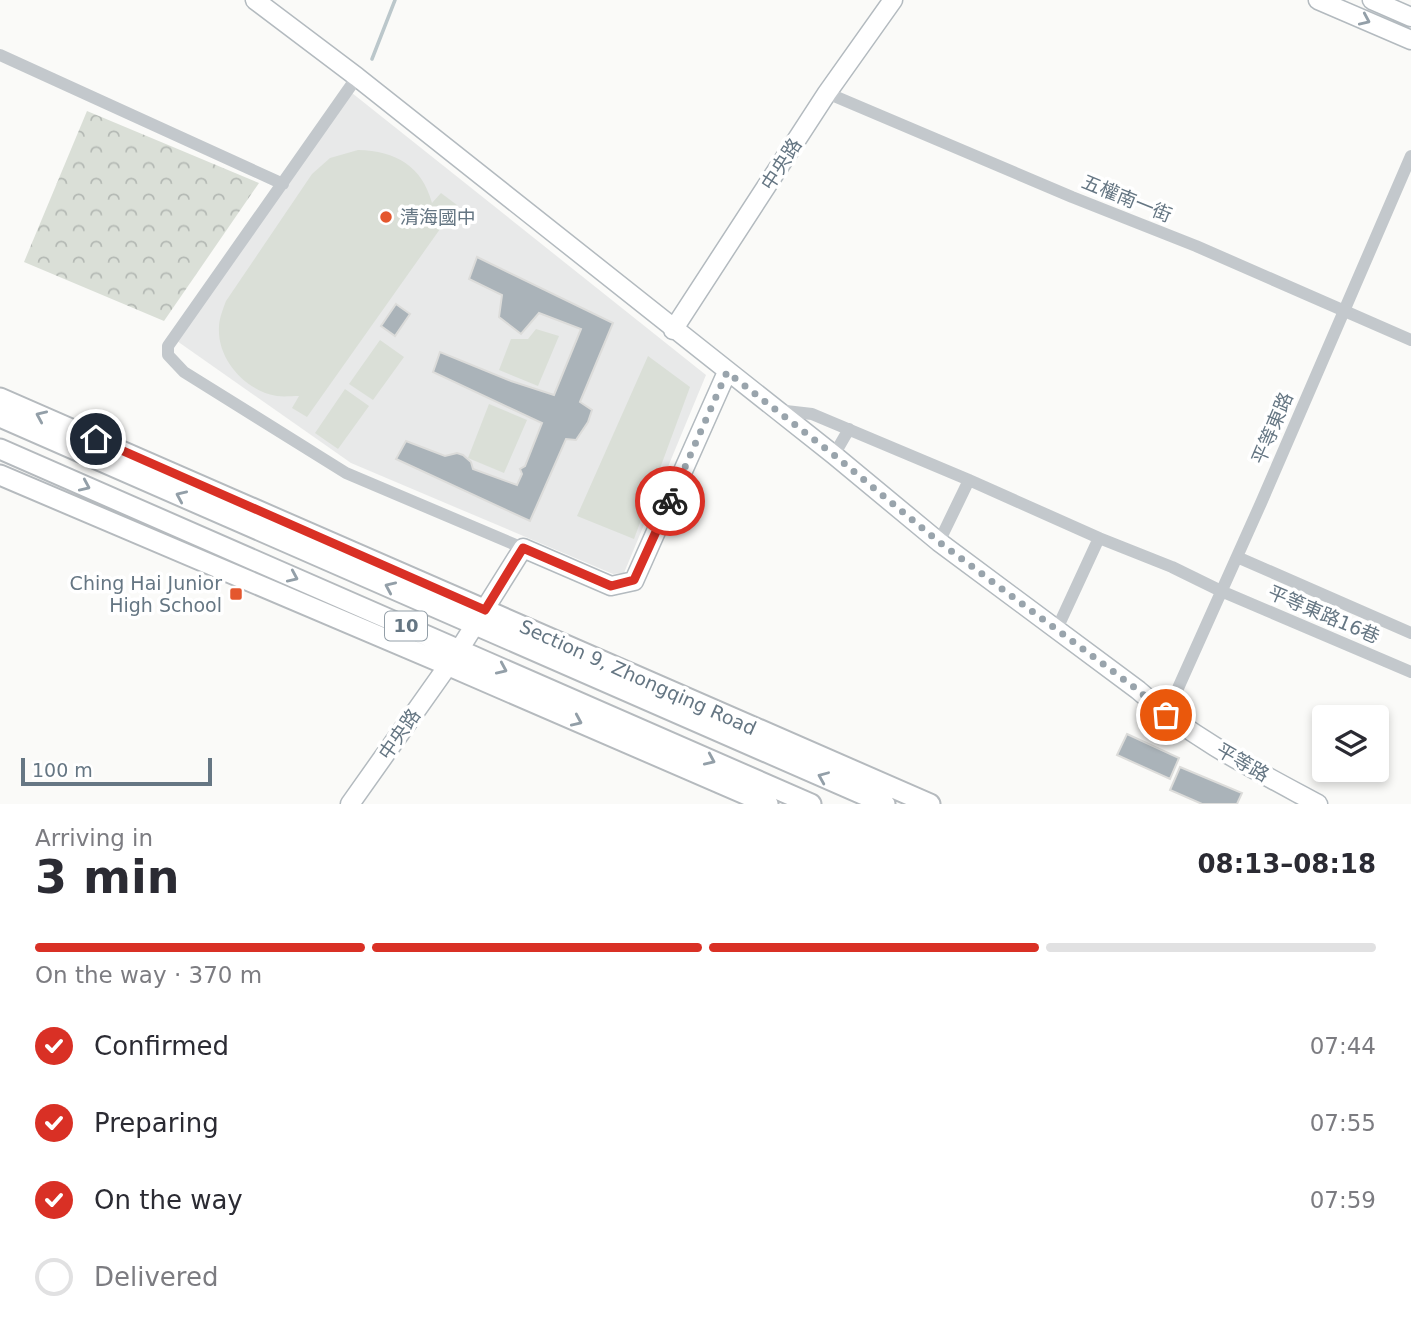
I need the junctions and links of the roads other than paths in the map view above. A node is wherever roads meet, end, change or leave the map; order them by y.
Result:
1 (255, 0) edge
2 (893, 0) edge
3 (1318, 0) edge
4 (1372, 0) edge
5 (1411, 17) edge
6 (1411, 40) edge
7 (0, 55) edge
8 (357, 77) junction
9 (827, 93) junction
10 (1411, 156) edge
11 (283, 184) junction
12 (1344, 312) junction
13 (673, 330) junction
14 (1411, 340) edge
15 (727, 372) junction
16 (0, 398) edge
17 (776, 410) junction
18 (0, 417) edge
19 (849, 429) junction
20 (0, 449) edge
21 (834, 455) junction
22 (0, 475) edge
23 (969, 480) junction
24 (1099, 538) junction
25 (939, 542) junction
26 (523, 548) junction
27 (1237, 556) junction
28 (1221, 591) junction
29 (480, 617) junction
30 (1056, 631) junction
31 (1411, 633) edge
32 (453, 657) junction
33 (1411, 672) edge
34 (1166, 715) junction
35 (350, 804) edge
36 (768, 804) edge
37 (811, 804) edge
38 (885, 804) edge
39 (930, 804) edge
40 (1318, 804) edge

1 - 8 street, 平等路
2 - 9 street, 中央路
3 -> 6 street
4 - 5 street
7 - 11 street
8 - 11 street
8 - 13 street, 平等路
9 - 12 street, 五權南一街
9 - 13 street, 中央路
10 - 12 street, 平等東路
11 - 26 street
12 - 14 street, 五權南一街
12 - 27 street, 平等東路
13 - 15 street, 平等路
15 - 17 street, 平等路
15 - 26 street
29 -> 16 main road, Section 9, Zhongqing Road
17 - 19 street, 平等東路16巷
17 - 21 street, 平等路
29 -> 18 main road, Section 9, Zhongqing Road / 10
19 - 21 street
19 - 23 street, 平等東路16巷
20 -> 32 main road, 10
21 - 25 street, 平等路
22 - 32 main road
23 - 24 street, 平等東路16巷
23 - 25 street
24 - 28 street, 平等東路16巷
24 - 30 street
25 - 30 street, 平等路
26 - 29 street, 中央路
27 - 28 street, 平等東路
27 - 31 street
28 - 33 street, 平等東路16巷
28 - 34 street, 平等東路
29 - 32 street, 中央路
38 -> 29 main road, Section 9, Zhongqing Road / 10
29 - 39 main road, Section 9, Zhongqing Road
30 - 34 street, 平等路
32 - 35 street, 中央路
32 -> 36 main road
32 -> 37 main road, 10
34 - 40 street, 平等路

